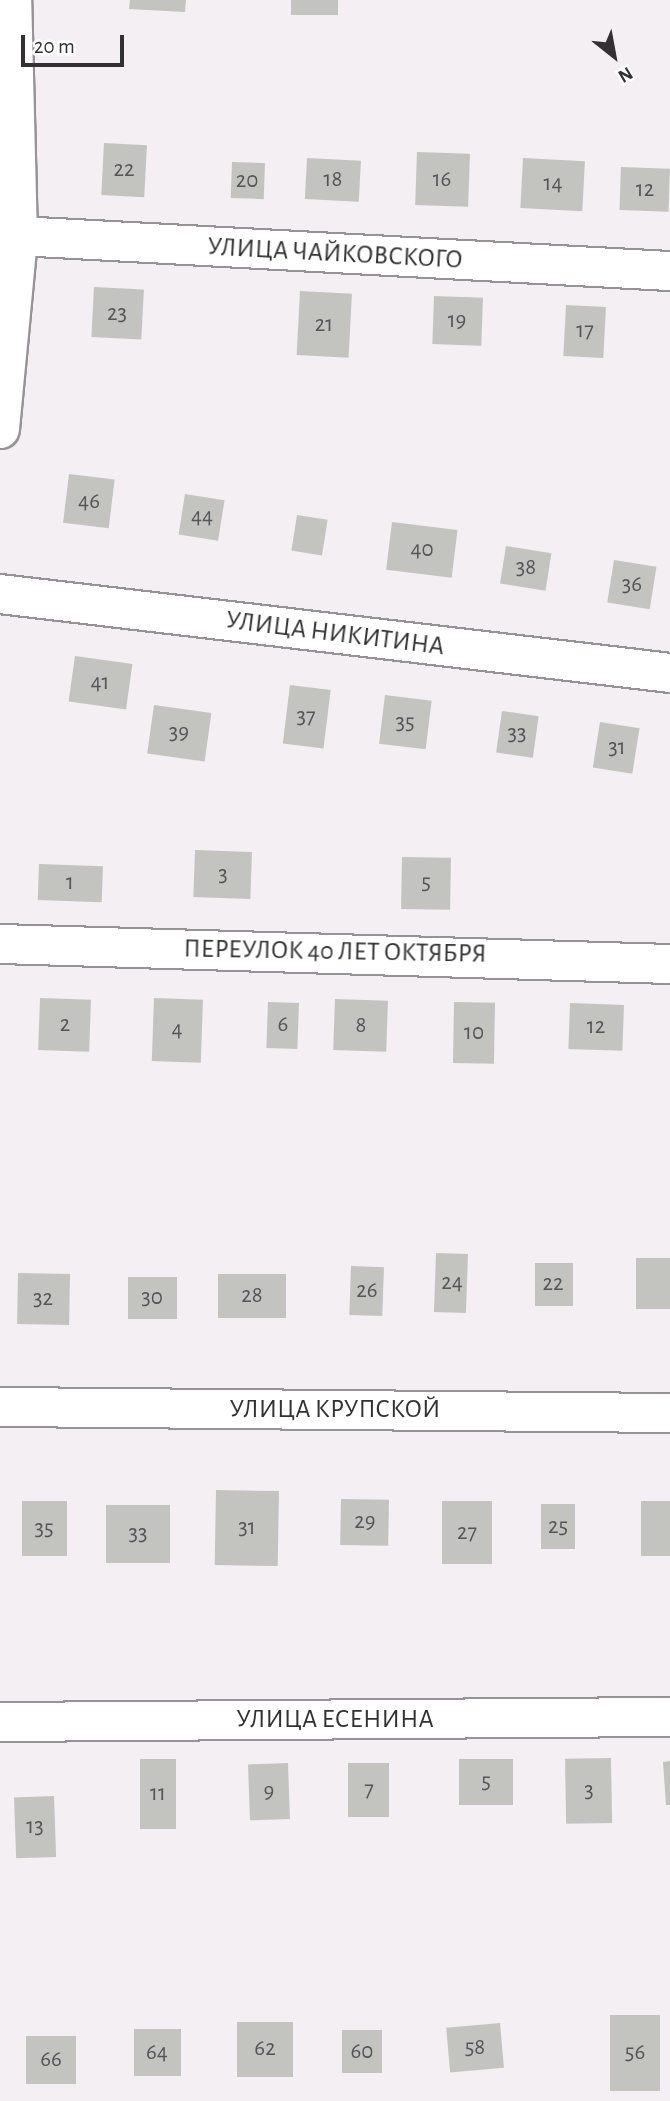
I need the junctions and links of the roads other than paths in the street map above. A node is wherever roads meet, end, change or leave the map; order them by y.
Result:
1 (12, 0) edge
2 (9, 237) edge
3 (670, 271) edge
4 (0, 429) edge
5 (0, 594) edge
6 (670, 673) edge
7 (0, 944) edge
8 (670, 964) edge
9 (0, 1407) edge
10 (670, 1413) edge
11 (670, 1717) edge
12 (0, 1722) edge

1 - 2 street
2 - 3 street, УЛИЦА ЧАЙКОВСКОГО
2 - 4 street
5 - 6 street, УЛИЦА НИКИТИНА
7 - 8 street, ПЕРЕУЛОК 40 ЛЕТ ОКТЯБРЯ
9 - 10 street, УЛИЦА КРУПСКОЙ
11 - 12 street, УЛИЦА ЕСЕНИНА

